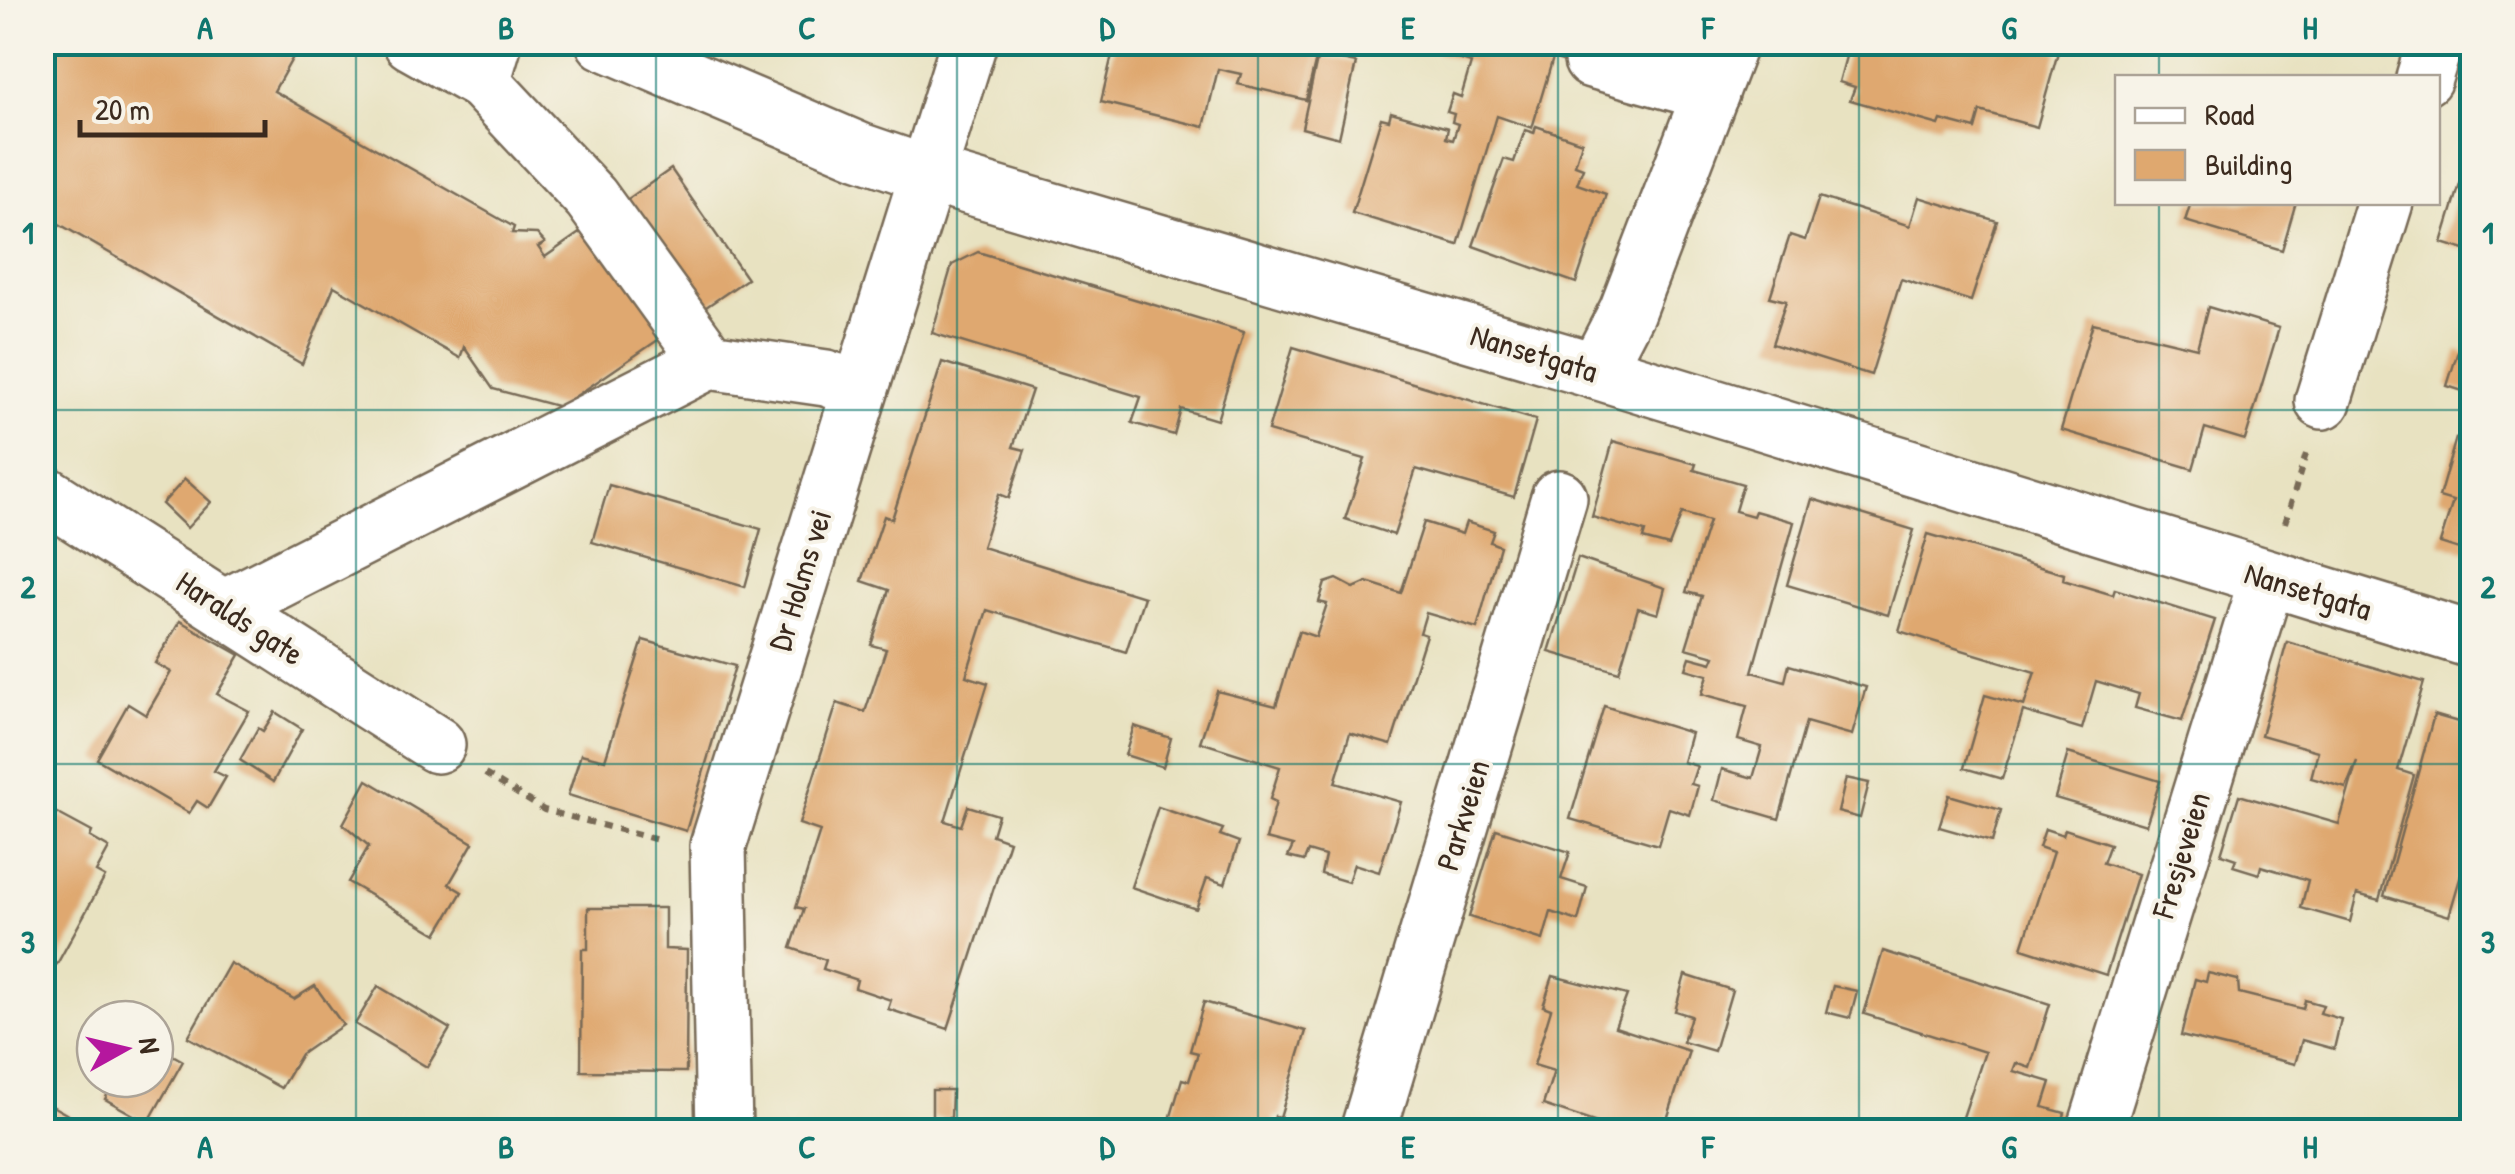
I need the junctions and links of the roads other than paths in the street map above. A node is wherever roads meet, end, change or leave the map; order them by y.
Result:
1 (412, 42) edge
2 (604, 42) edge
3 (969, 42) edge
4 (1730, 42) edge
5 (2435, 42) edge
6 (1592, 60) dead end
7 (488, 62) edge
8 (2425, 75) edge
9 (1710, 93) junction
10 (927, 174) junction
11 (2384, 205) edge
12 (710, 362) junction
13 (1596, 371) junction
14 (860, 389) junction
15 (2323, 400) road end
16 (42, 492) edge
17 (1559, 498) dead end
18 (2267, 579) junction
19 (224, 608) junction
20 (2472, 640) edge
21 (437, 745) road end
22 (724, 1132) edge
23 (1368, 1132) edge
24 (2095, 1132) edge

1 - 7 street
2 - 10 street, Nansetgata
3 - 10 street, Dr Holms vei
4 - 9 street
5 - 8 street
6 - 9 street
7 - 12 street
9 - 13 street
10 - 13 street, Nansetgata
10 - 14 street, Dr Holms vei
11 - 15 street
12 - 14 street
12 - 19 street
13 - 18 street, Nansetgata
14 - 22 street, Dr Holms vei
16 - 19 street, Haralds gate
17 - 23 street, Parkveien
18 - 20 street, Nansetgata
18 - 24 street, Fresjeveien
19 - 21 street, Haralds gate

